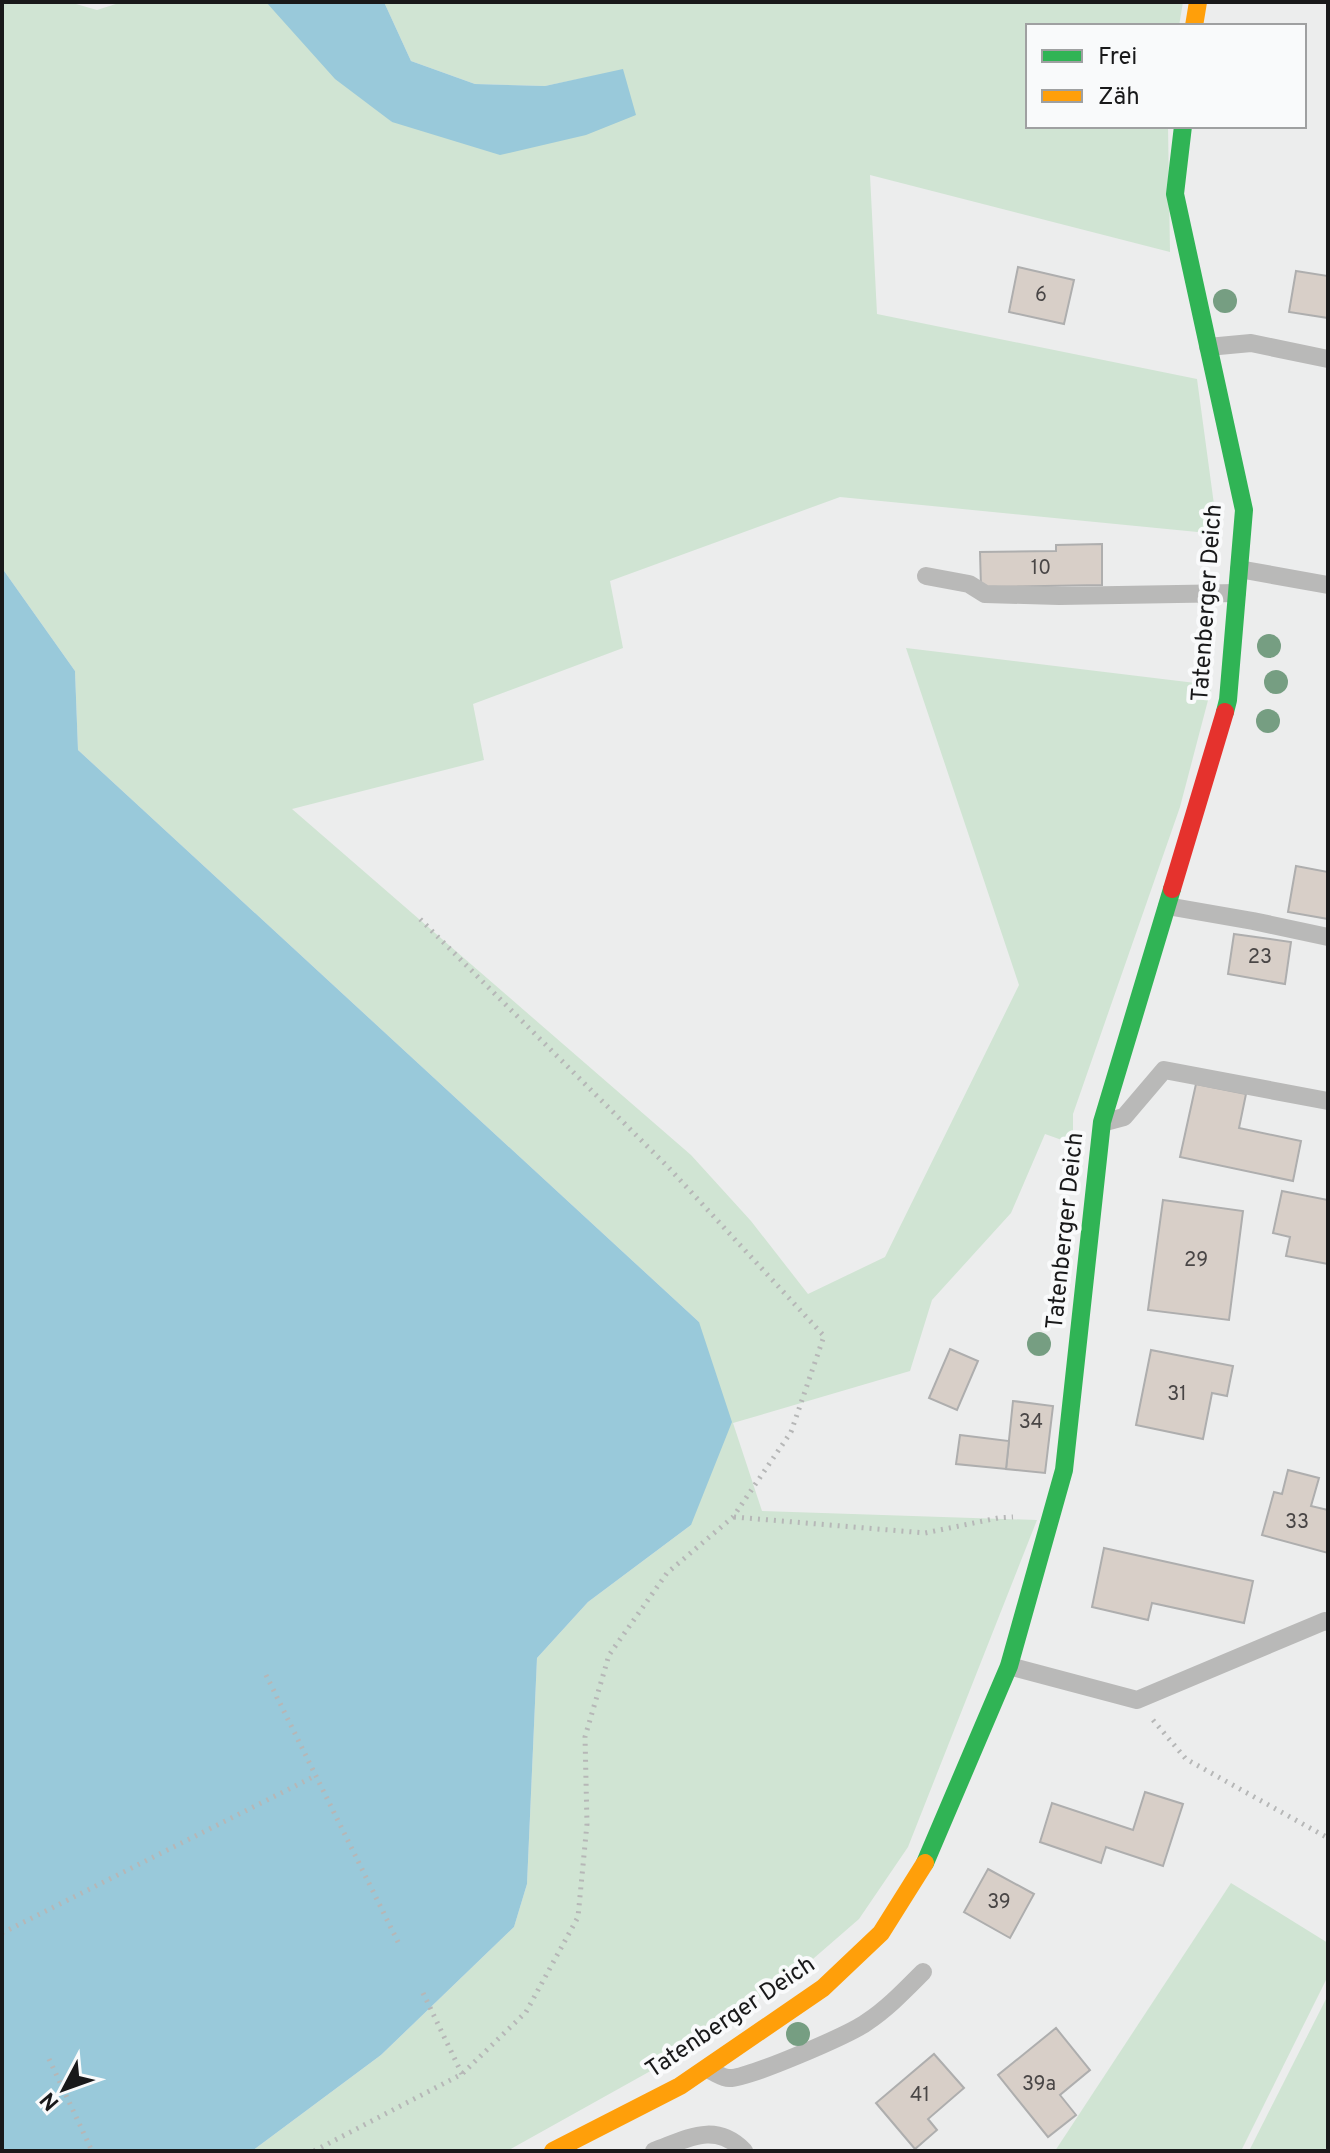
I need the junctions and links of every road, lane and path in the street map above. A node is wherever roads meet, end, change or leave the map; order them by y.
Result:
1 (1198, 2) edge
2 (1194, 24) edge
3 (1183, 128) edge
4 (1208, 347) junction
5 (1328, 359) edge
6 (1239, 569) junction
7 (926, 576) dead end
8 (1328, 585) edge
9 (1237, 593) junction
10 (1167, 906) junction
11 (419, 918) dead end
12 (1328, 937) edge
13 (1328, 1101) edge
14 (1102, 1122) junction
15 (733, 1517) junction
16 (998, 1518) dead end
17 (1328, 1622) edge
18 (1009, 1666) junction
19 (266, 1675) dead end
20 (1137, 1700) junction
21 (315, 1776) junction
22 (1328, 1838) edge
23 (2, 1933) edge
24 (400, 1946) dead end
25 (923, 1972) dead end
26 (423, 1993) dead end
27 (49, 2059) dead end
28 (705, 2068) junction
29 (462, 2074) junction
30 (92, 2151) edge
31 (314, 2151) edge
32 (553, 2151) edge
33 (654, 2151) edge
34 (744, 2151) edge

1 - 2 street
3 - 4 street, Tatenberger Deich
4 - 5 lane
4 - 6 street, Tatenberger Deich
6 - 8 lane
6 - 9 street, Tatenberger Deich
7 - 9 lane
9 - 10 street, Tatenberger Deich
10 - 12 lane
10 - 14 street, Tatenberger Deich
11 - 15 path
13 - 14 lane
14 - 18 street, Tatenberger Deich
15 - 16 path
15 - 29 path
17 - 20 lane
18 - 20 lane
18 - 28 street, Tatenberger Deich
19 - 21 path
20 - 22 path
21 - 23 path
21 - 24 path
25 - 28 lane
26 - 29 path
27 - 30 path
28 - 32 street, Tatenberger Deich
29 - 31 path
33 - 34 lane

